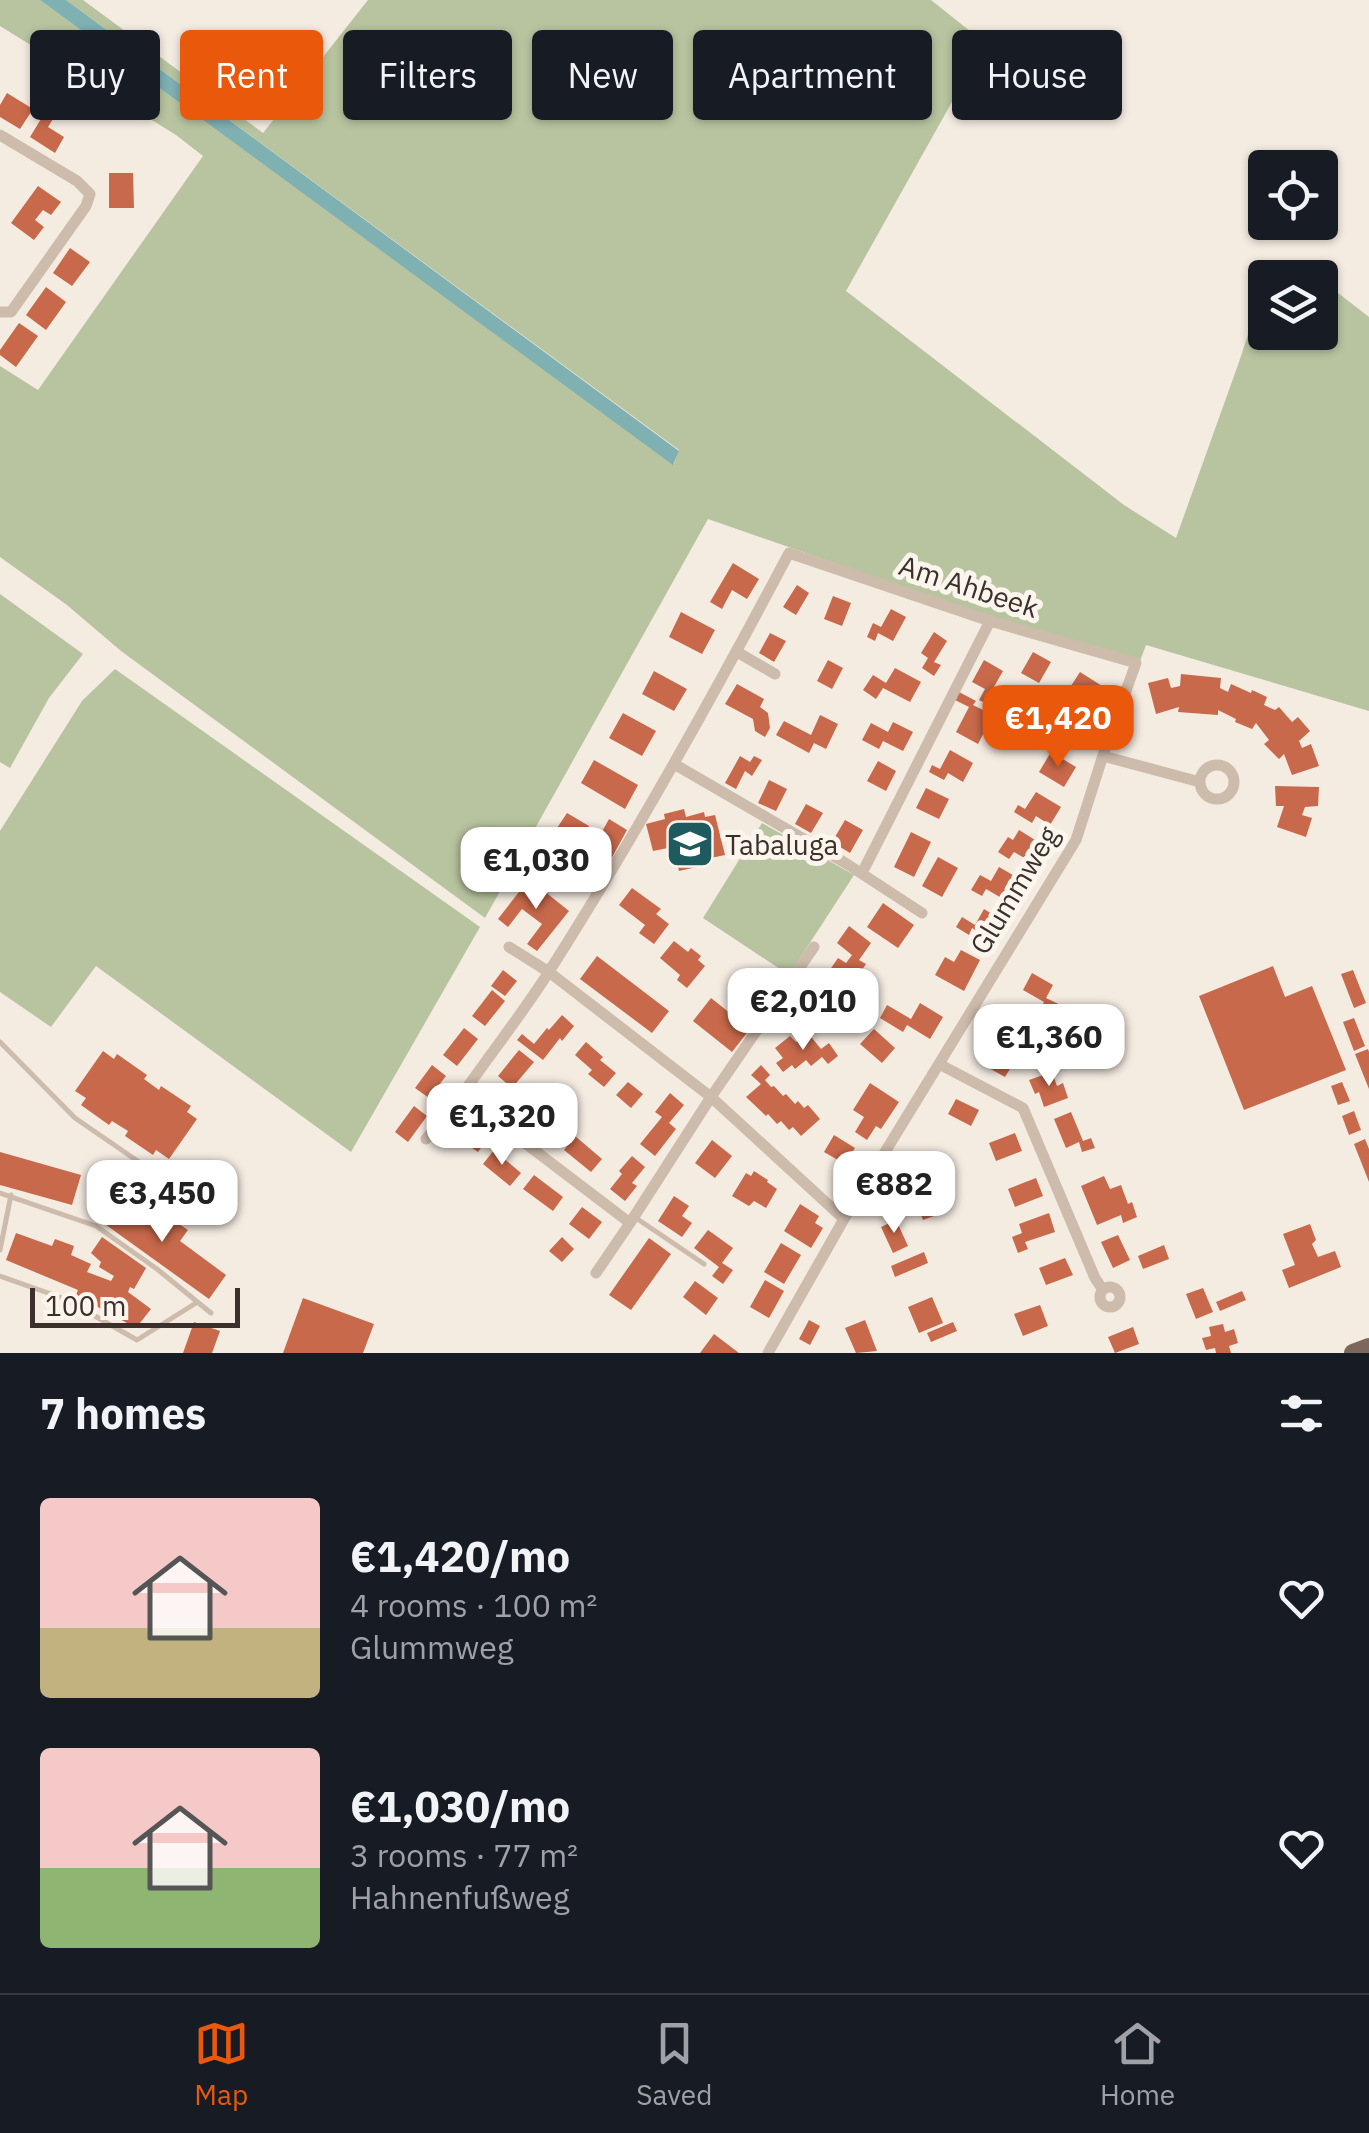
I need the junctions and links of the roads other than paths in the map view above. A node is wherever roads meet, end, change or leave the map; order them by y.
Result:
1 (0, 136) edge
2 (0, 312) edge
3 (990, 621) junction
4 (737, 652) junction
5 (1136, 663) joint
6 (774, 674) dead end
7 (1103, 756) junction
8 (674, 764) junction
9 (1200, 782) dead end
10 (862, 873) junction
11 (922, 913) dead end
12 (509, 947) dead end
13 (814, 947) dead end
14 (549, 972) junction
15 (0, 1042) edge
16 (939, 1064) junction
17 (462, 1095) junction
18 (711, 1098) junction
19 (426, 1139) dead end
20 (156, 1174) dead end
21 (0, 1192) edge
22 (11, 1195) junction
23 (844, 1219) junction
24 (632, 1220) junction
25 (0, 1250) edge
26 (704, 1264) dead end
27 (596, 1273) dead end
28 (0, 1276) edge
29 (1103, 1290) dead end
30 (197, 1302) junction
31 (211, 1313) dead end
32 (1369, 1346) edge
33 (768, 1353) edge
34 (1352, 1353) edge

1 - 2 street
3 - 4 street, Am Ahbeek
3 - 5 street, Am Ahbeek
3 - 10 street
4 - 6 street
4 - 8 street
5 - 7 street, Glummweg
7 - 9 street
7 - 16 street, Glummweg
8 - 10 street
8 - 14 street
10 - 11 street
12 - 14 street
13 - 18 street
14 - 17 street
14 - 18 street
15 - 20 lane
16 - 23 street, Glummweg
16 - 29 street
17 - 19 street
17 - 24 street
18 - 23 street
18 - 24 street
21 - 22 lane
22 - 25 lane
22 - 30 lane
23 - 33 street, Glummweg
24 - 26 lane
24 - 27 street
28 - 30 lane
30 - 31 lane
32 - 34 main road

